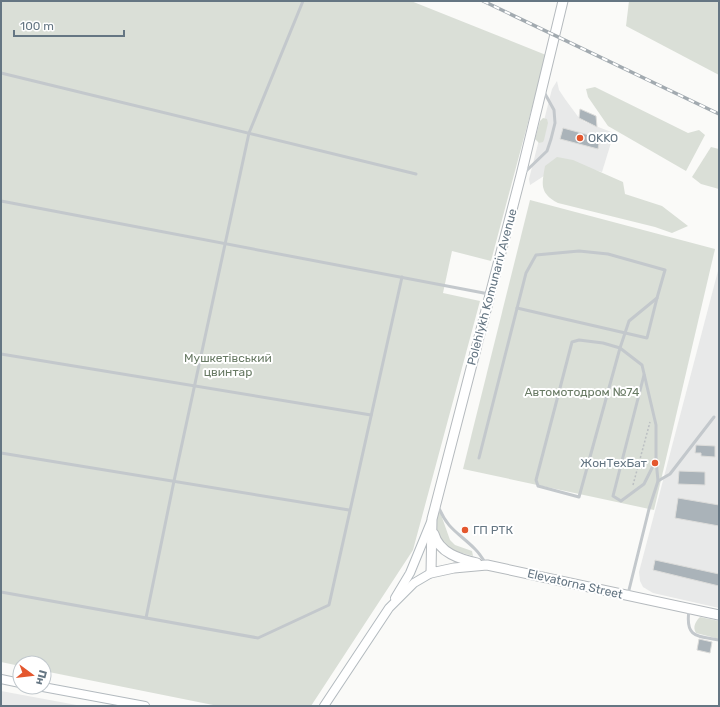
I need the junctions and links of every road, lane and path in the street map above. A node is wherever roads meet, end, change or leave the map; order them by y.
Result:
1 (303, 1) edge
2 (563, 1) edge
3 (1, 73) edge
4 (543, 88) junction
5 (249, 133) junction
6 (416, 174) dead end
7 (521, 175) junction
8 (1, 201) edge
9 (225, 243) junction
10 (402, 277) junction
11 (490, 294) junction
12 (657, 298) junction
13 (517, 308) junction
14 (625, 333) junction
15 (620, 348) junction
16 (1, 354) edge
17 (644, 373) junction
18 (194, 386) junction
19 (653, 412) junction
20 (371, 415) junction
21 (714, 417) dead end
22 (1, 452) edge
23 (479, 458) dead end
24 (656, 460) junction
25 (174, 481) junction
26 (658, 481) junction
27 (630, 494) junction
28 (436, 501) junction
29 (349, 510) junction
30 (432, 519) junction
31 (487, 565) junction
32 (431, 573) junction
33 (1, 592) edge
34 (627, 596) junction
35 (389, 608) junction
36 (689, 608) junction
37 (719, 615) edge
38 (146, 618) junction
39 (719, 640) edge
40 (1, 679) edge
41 (12, 681) edge
42 (52, 689) edge
43 (145, 706) edge
44 (324, 706) edge

1 - 5 lane
2 - 4 main road, Polehlykh Komunariv Avenue
3 - 5 lane
4 - 7 main road, Polehlykh Komunariv Avenue
4 - 7 lane
5 - 6 lane
5 - 9 lane
7 - 11 main road, Polehlykh Komunariv Avenue
8 - 9 lane
9 - 10 lane
9 - 18 lane
10 - 11 lane
10 - 20 lane
11 - 28 main road, Polehlykh Komunariv Avenue
12 - 13 lane
12 - 14 lane
12 - 14 lane
13 - 14 lane
13 - 23 lane
14 - 15 lane
15 - 15 lane
15 - 17 lane
16 - 18 lane
17 - 19 lane
17 - 27 lane
18 - 20 lane
18 - 25 lane
19 - 24 lane
19 - 27 path
20 - 29 lane
21 - 26 lane
22 - 25 lane
24 - 26 lane
24 - 27 lane
25 - 29 lane
25 - 38 lane
26 - 34 lane
28 - 30 main road, Polehlykh Komunariv Avenue
28 - 31 lane
29 - 38 lane
30 - 31 main road
30 - 32 main road, Polehlykh Komunariv Avenue
30 - 35 main road
31 - 32 main road, Elevatorna Street
31 - 34 main road, Elevatorna Street
32 - 35 main road
33 - 38 lane
34 - 36 main road, Elevatorna Street
35 - 44 main road
36 - 37 main road, Elevatorna Street
36 - 39 lane
40 - 41 main road
42 - 43 main road

